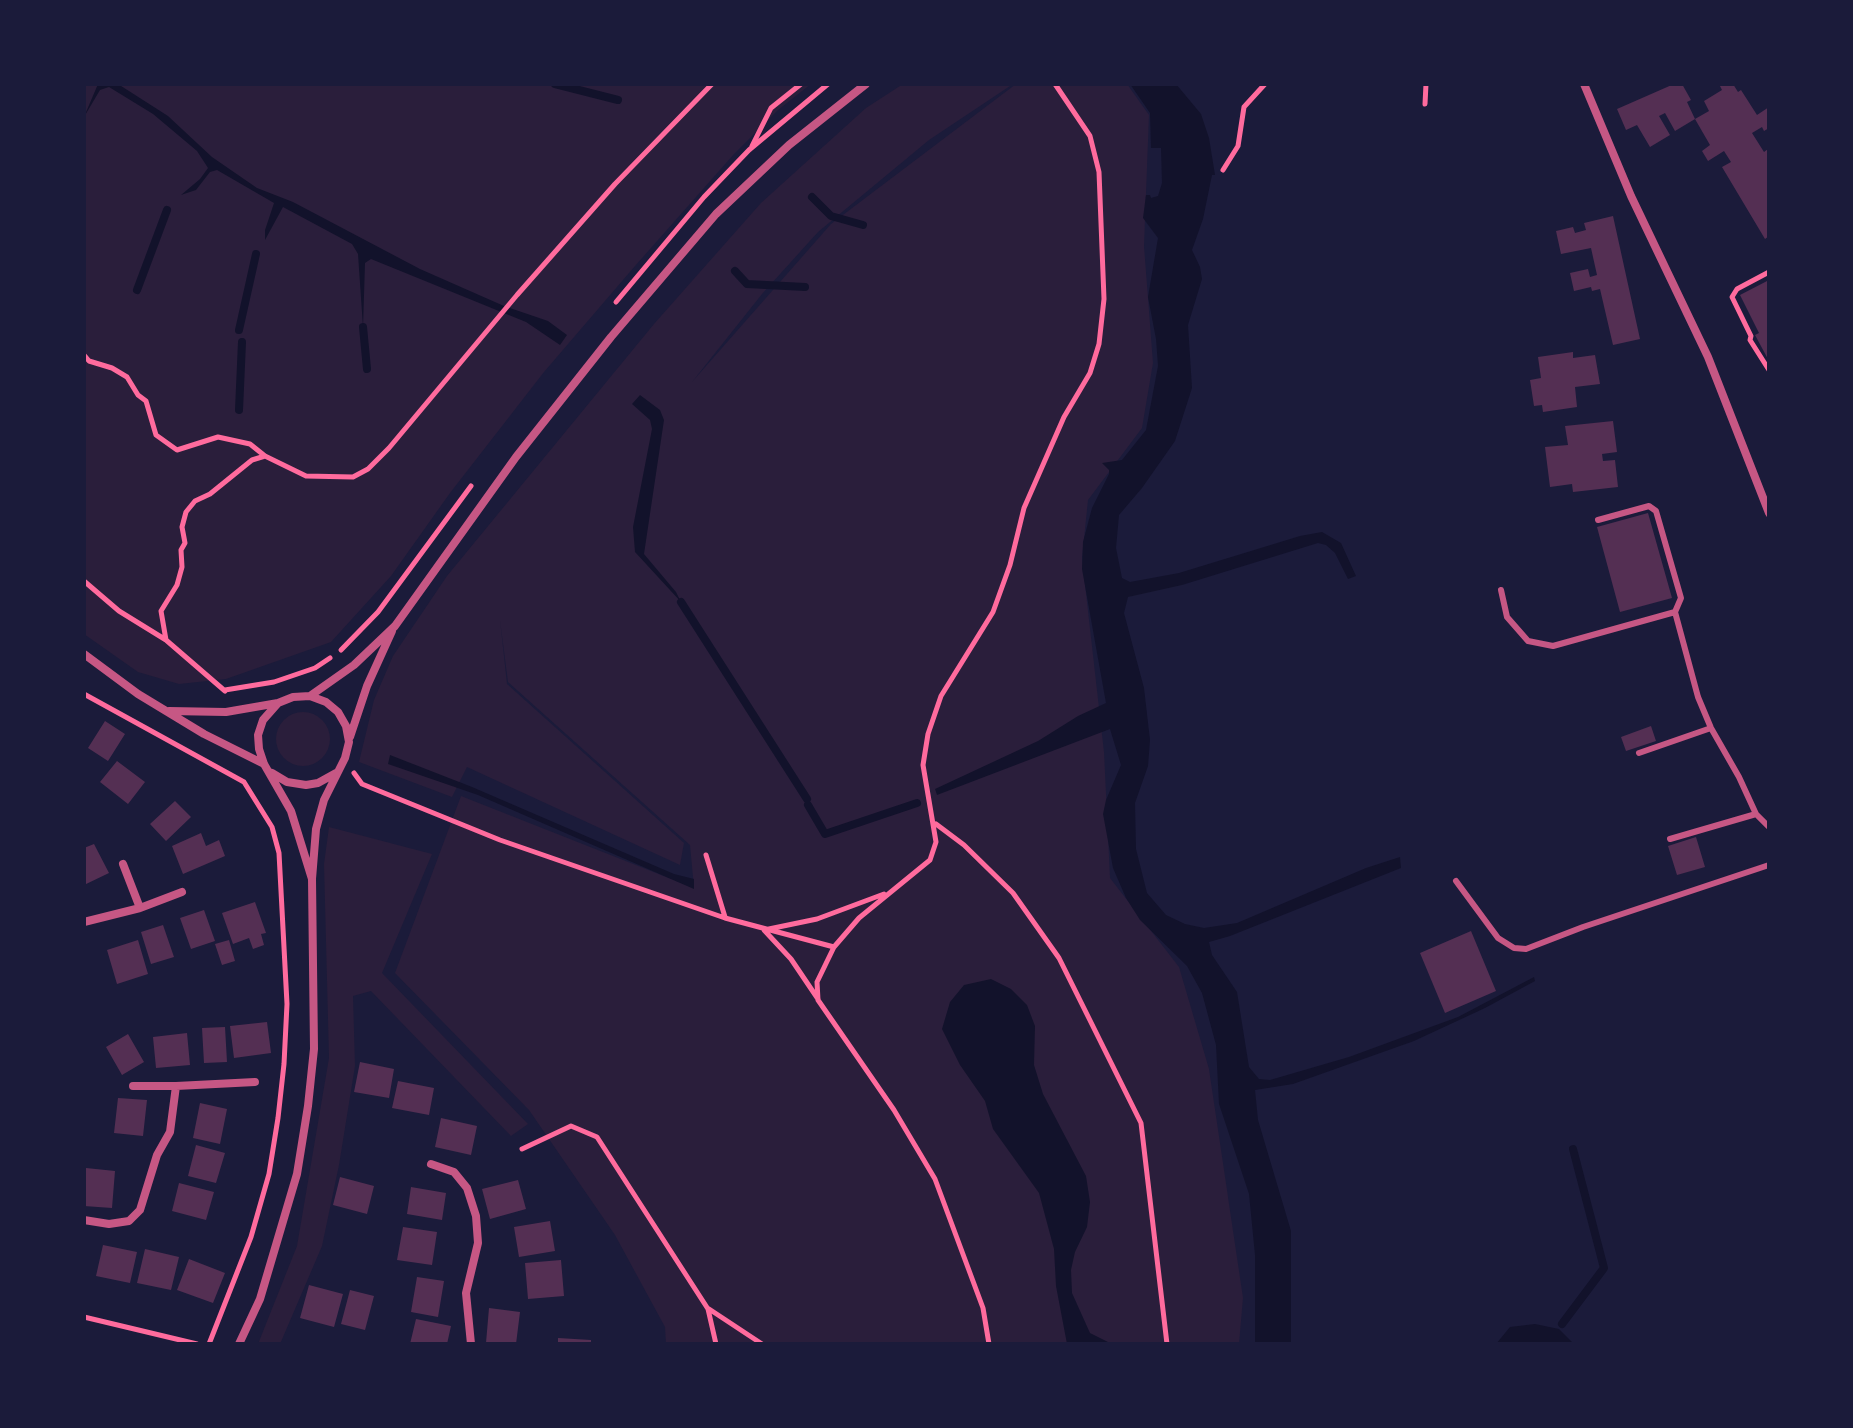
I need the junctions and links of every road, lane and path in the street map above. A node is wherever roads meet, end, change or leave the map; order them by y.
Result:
1 (801, 84) edge
2 (866, 84) edge
3 (1055, 84) edge
4 (1265, 84) edge
5 (1426, 84) edge
6 (1584, 84) edge
7 (711, 85) edge
8 (1425, 104) dead end
9 (749, 150) dead end
10 (1223, 170) dead end
11 (1769, 272) edge
12 (84, 355) edge
13 (1769, 370) edge
14 (265, 456) junction
15 (1769, 513) edge
16 (1598, 520) dead end
17 (84, 581) edge
18 (1501, 590) dead end
19 (1675, 612) junction
20 (395, 626) junction
21 (166, 640) junction
22 (84, 654) edge
23 (225, 690) dead end
24 (84, 694) edge
25 (310, 696) junction
26 (278, 703) junction
27 (168, 711) junction
28 (1711, 728) junction
29 (349, 742) junction
30 (1639, 753) dead end
31 (345, 758) junction
32 (264, 764) junction
33 (271, 773) junction
34 (336, 773) junction
35 (1756, 814) junction
36 (935, 824) junction
37 (1769, 827) edge
38 (1670, 839) dead end
39 (706, 855) dead end
40 (123, 864) dead end
41 (1769, 865) edge
42 (312, 879) junction
43 (1456, 881) dead end
44 (182, 892) dead end
45 (887, 894) junction
46 (140, 908) junction
47 (725, 918) junction
48 (84, 922) edge
49 (764, 930) junction
50 (834, 947) junction
51 (818, 1000) junction
52 (255, 1082) dead end
53 (133, 1086) dead end
54 (176, 1086) junction
55 (522, 1149) dead end
56 (431, 1164) dead end
57 (84, 1220) edge
58 (708, 1309) junction
59 (84, 1317) edge
60 (177, 1342) edge
61 (197, 1344) edge
62 (209, 1344) edge
63 (239, 1344) edge
64 (471, 1344) edge
65 (716, 1344) edge
66 (762, 1344) edge
67 (989, 1344) edge
68 (1167, 1344) edge

1 - 9 path
2 - 20 street
3 - 36 path
4 - 10 path
5 - 8 path
6 - 15 street
7 - 14 path
11 - 13 path
12 - 14 path
14 - 21 path
16 - 19 lane
17 - 21 path
18 - 19 lane
19 - 28 lane
20 - 25 street
20 - 29 street
21 - 23 path
22 - 27 street
24 - 62 path
25 - 26 street
25 - 29 street
26 - 27 street
26 - 32 street
27 - 32 street
28 - 30 lane
28 - 35 lane
29 - 31 street
31 - 34 street
31 - 47 path
32 - 33 street
33 - 34 street
33 - 42 street
34 - 42 street
35 - 37 lane
35 - 38 lane
36 - 45 path
36 - 68 path
39 - 47 path
40 - 46 street
41 - 43 lane
42 - 63 street
44 - 46 street
45 - 49 path
45 - 50 path
46 - 48 street
47 - 49 path
49 - 50 path
49 - 51 path
50 - 51 path
51 - 67 path
52 - 54 street
53 - 54 street
54 - 57 street
55 - 58 path
56 - 64 street
58 - 65 path
58 - 66 path
59 - 60 path
60 - 61 path

